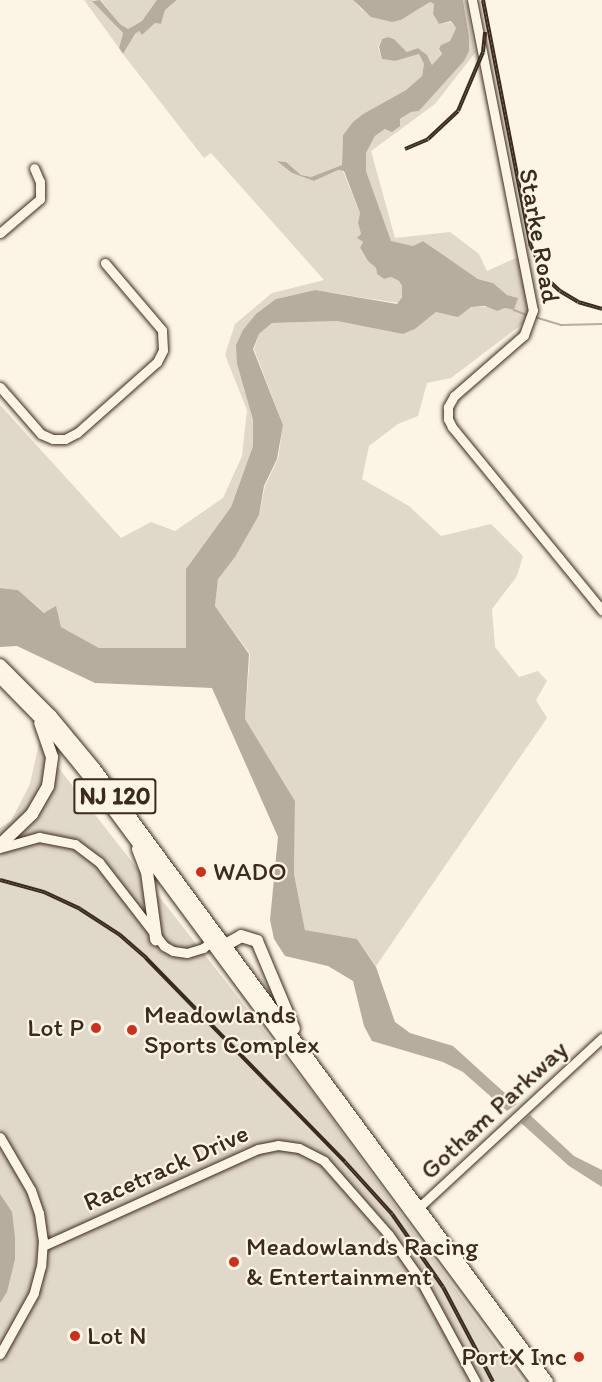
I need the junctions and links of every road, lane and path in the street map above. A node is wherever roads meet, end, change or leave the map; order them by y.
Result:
1 (472, 0) edge
2 (34, 168) dead end
3 (0, 233) edge
4 (105, 263) dead end
5 (0, 387) edge
6 (602, 610) edge
7 (0, 665) edge
8 (0, 676) edge
9 (33, 709) junction
10 (132, 834) junction
11 (0, 847) edge
12 (156, 939) junction
13 (219, 943) junction
14 (602, 1038) edge
15 (301, 1047) junction
16 (0, 1137) edge
17 (417, 1210) junction
18 (43, 1246) junction
19 (0, 1354) edge
20 (476, 1382) edge
21 (537, 1382) edge
22 (547, 1382) edge

1 - 6 street, Starke Road
2 - 3 street
4 - 5 street
7 - 13 main road, NJ 120
8 - 9 main road, NJ 120
9 - 10 main road, NJ 120
9 - 11 main road
10 - 12 main road
10 - 13 main road, NJ 120
11 - 12 street
12 - 13 street
13 - 15 main road, NJ 120
13 - 15 main road
13 - 17 main road, NJ 120
14 - 17 street, Gotham Parkway
15 - 17 main road, NJ 120
16 - 18 street
17 - 21 main road, NJ 120
17 - 22 main road, NJ 120
18 - 19 street
18 - 20 street, Racetrack Drive

